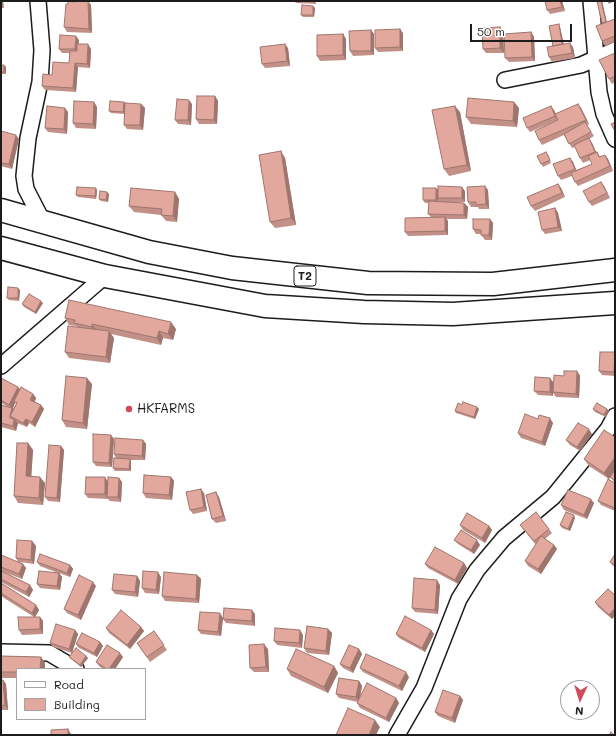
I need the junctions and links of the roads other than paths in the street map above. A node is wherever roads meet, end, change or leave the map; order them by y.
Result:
1 (38, 1) edge
2 (591, 1) edge
3 (615, 50) edge
4 (597, 58) junction
5 (505, 80) dead end
6 (615, 139) edge
7 (1, 210) edge
8 (43, 222) junction
9 (1, 248) edge
10 (615, 270) edge
11 (105, 276) junction
12 (615, 303) edge
13 (1, 366) edge
14 (615, 416) edge
15 (1, 652) edge
16 (75, 668) edge
17 (398, 735) edge

1 - 8 street
2 - 4 street
3 - 4 street
4 - 5 street
4 - 6 street
7 - 8 highway, T2
8 - 10 highway, T2
9 - 11 highway
11 - 12 highway
11 - 13 street
14 - 17 street
15 - 16 street

